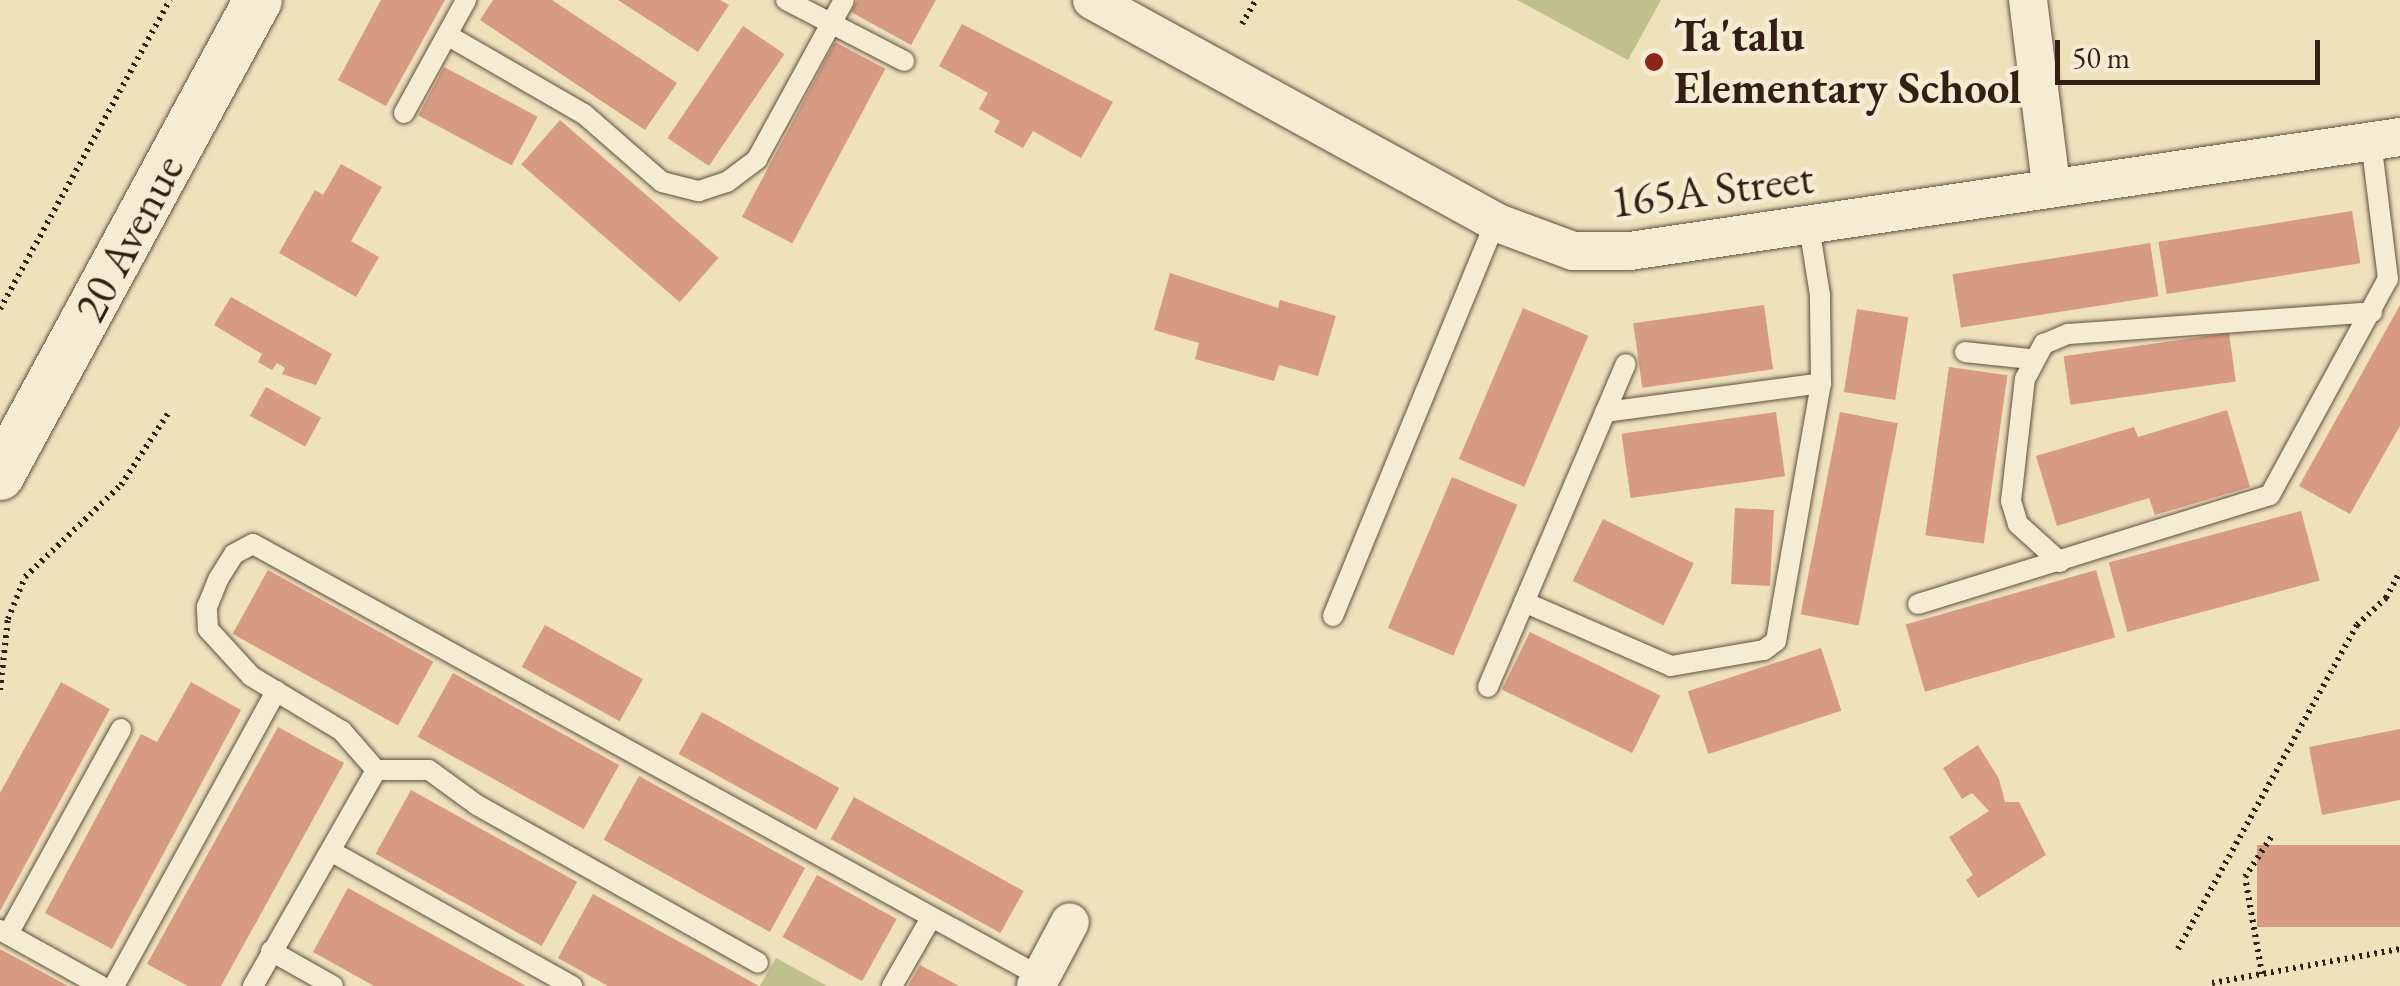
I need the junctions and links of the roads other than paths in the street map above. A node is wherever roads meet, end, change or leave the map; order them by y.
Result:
1 (258, 0) edge
2 (466, 0) edge
3 (786, 0) edge
4 (844, 0) edge
5 (1092, 0) edge
6 (2028, 0) edge
7 (832, 20) junction
8 (446, 35) junction
9 (904, 61) dead end
10 (404, 113) dead end
11 (2386, 139) edge
12 (2051, 185) junction
13 (1495, 222) junction
14 (1810, 226) junction
15 (2372, 312) junction
16 (1965, 352) dead end
17 (2031, 359) junction
18 (1626, 364) dead end
19 (1821, 383) junction
20 (1605, 412) junction
21 (0, 476) edge
22 (2060, 562) junction
23 (1524, 602) junction
24 (1918, 604) dead end
25 (1333, 616) dead end
26 (1488, 687) dead end
27 (276, 691) junction
28 (120, 729) dead end
29 (376, 770) junction
30 (334, 853) junction
31 (931, 918) junction
32 (1070, 922) dead end
33 (4, 932) edge
34 (272, 952) junction
35 (758, 963) dead end
36 (1038, 982) edge
37 (101, 986) edge
38 (114, 986) edge
39 (253, 986) edge
40 (333, 986) edge
41 (572, 986) edge
42 (892, 986) edge

1 - 21 street, 20 Avenue
2 - 8 lane
3 - 7 lane
4 - 7 lane
5 - 13 street, 165A Street
6 - 12 street
7 - 8 lane
7 - 9 lane
8 - 10 lane
11 - 12 street, 165A Street
11 - 15 lane
12 - 14 street, 165A Street
13 - 14 street, 165A Street
13 - 25 lane
14 - 19 lane
15 - 17 lane
15 - 22 lane
16 - 17 lane
17 - 22 lane
18 - 20 lane
19 - 20 lane
19 - 23 lane
20 - 23 lane
22 - 24 lane
23 - 26 lane
27 - 29 lane
27 - 31 lane
27 - 38 lane
28 - 33 lane
29 - 30 lane
29 - 35 lane
30 - 34 lane
30 - 41 lane
31 - 36 lane
31 - 42 lane
32 - 36 street
33 - 37 lane
34 - 39 lane
34 - 40 lane

